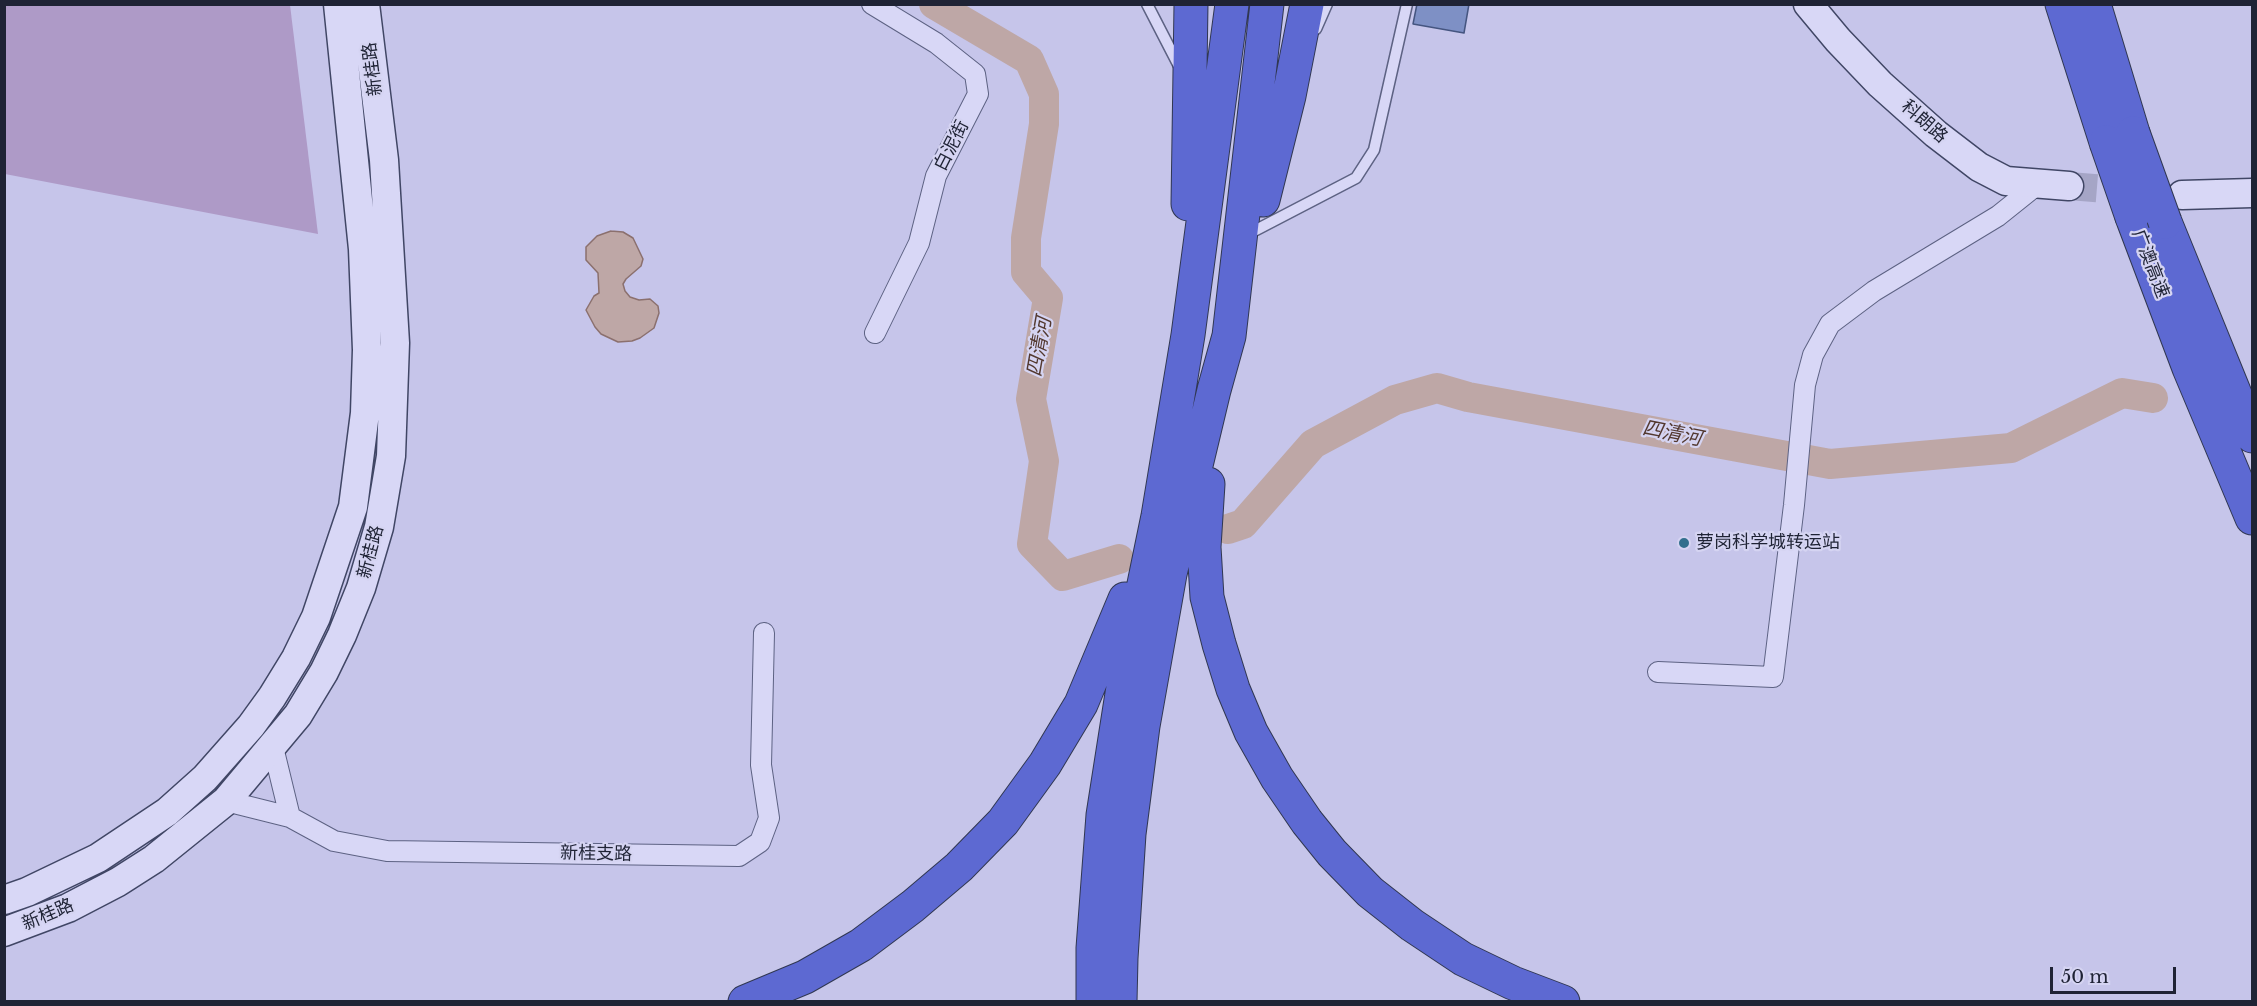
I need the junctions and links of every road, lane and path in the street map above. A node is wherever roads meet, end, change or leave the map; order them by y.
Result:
1 (338, 4) edge
2 (365, 4) edge
3 (872, 4) edge
4 (1147, 4) edge
5 (1191, 4) edge
6 (1232, 4) edge
7 (1267, 4) edge
8 (1327, 4) edge
9 (1407, 4) edge
10 (1808, 4) edge
11 (2062, 4) edge
12 (2094, 4) edge
13 (1310, 28) edge
14 (1191, 87) junction
15 (2119, 138) junction
16 (2038, 184) junction
17 (2069, 186) tunnel mouth
18 (2253, 193) edge
19 (2182, 195) dead end
20 (1256, 230) junction
21 (874, 333) dead end
22 (1188, 335) junction
23 (1229, 336) junction
24 (1214, 390) junction
25 (2253, 436) edge
26 (1158, 516) junction
27 (2253, 518) edge
28 (764, 633) dead end
29 (1658, 672) dead end
30 (273, 747) junction
31 (226, 801) junction
32 (290, 817) junction
33 (4, 900) edge
34 (4, 932) edge
35 (1107, 953) junction
36 (746, 1002) edge
37 (1093, 1002) edge
38 (1120, 1002) edge
39 (1563, 1002) edge

1 - 33 street, 新桂路
2 - 30 street, 新桂路
3 - 21 street, 白泥街
4 - 14 lane
5 - 14 highway
6 - 22 highway
7 - 23 highway
8 - 13 lane
9 - 20 lane
10 - 16 street, 科朗路
11 - 15 highway, 广澳高速
12 - 15 highway, 广澳高速
13 - 20 highway
14 - 22 highway
15 - 25 highway, 广澳高速, bridge
15 - 27 highway, 广澳高速, bridge
16 - 17 street, 科朗路
16 - 29 street
18 - 19 street
20 - 23 highway
22 - 26 highway
23 - 24 highway
24 - 35 highway
24 - 39 highway
26 - 35 highway
26 - 36 highway
28 - 32 street, 新桂支路
30 - 31 street, 新桂路
30 - 32 street
31 - 32 street, 新桂支路
31 - 34 street, 新桂路
35 - 37 highway
35 - 38 highway

